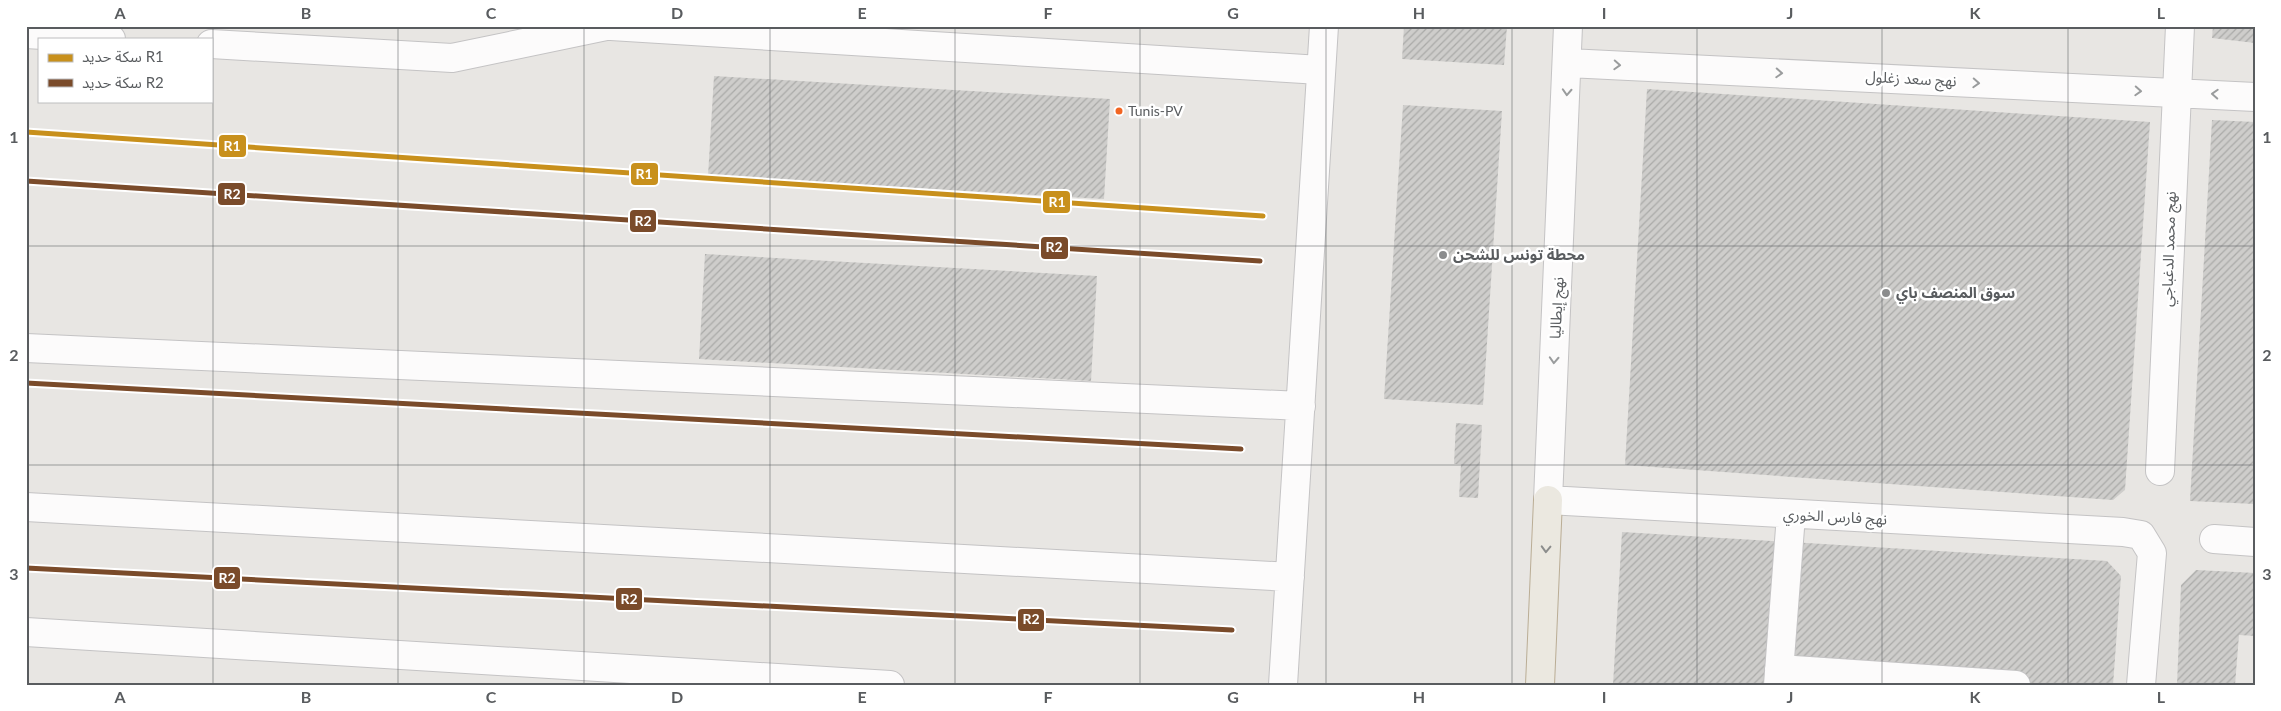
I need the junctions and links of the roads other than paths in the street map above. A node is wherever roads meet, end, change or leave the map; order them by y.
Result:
1 (606, 26) edge
2 (611, 26) edge
3 (1324, 26) edge
4 (1568, 26) edge
5 (2180, 26) edge
6 (26, 34) edge
7 (94, 38) edge
8 (212, 44) edge
9 (1568, 63) junction
10 (1320, 70) junction
11 (2175, 92) junction
12 (2255, 97) edge
13 (26, 348) edge
14 (1301, 406) junction
15 (2160, 471) dead end
16 (1548, 500) junction
17 (26, 506) edge
18 (1791, 515) junction
19 (2214, 538) dead end
20 (2255, 542) edge
21 (1290, 577) junction
22 (26, 632) edge
23 (1778, 677) edge
24 (890, 685) edge
25 (1284, 685) edge
26 (1540, 685) edge
27 (2016, 685) edge
28 (2141, 685) edge

1 - 8 street
2 - 10 street
3 - 10 street
4 - 9 street, نهج إيطاليا
5 - 11 street, نهج محمد الدغباجي
6 - 7 street
9 -> 11 street, نهج سعد زغلول
9 -> 16 street, نهج إيطاليا
10 - 14 street
12 -> 11 street, نهج سعد زغلول
11 - 15 street, نهج محمد الدغباجي
13 - 14 street
14 - 21 street
16 - 18 street, نهج فارس الخوري
16 -> 26 highway
17 - 21 street
18 - 23 street
18 - 28 street, نهج فارس الخوري
19 - 20 street
21 - 25 street
22 - 24 street
23 - 27 street

